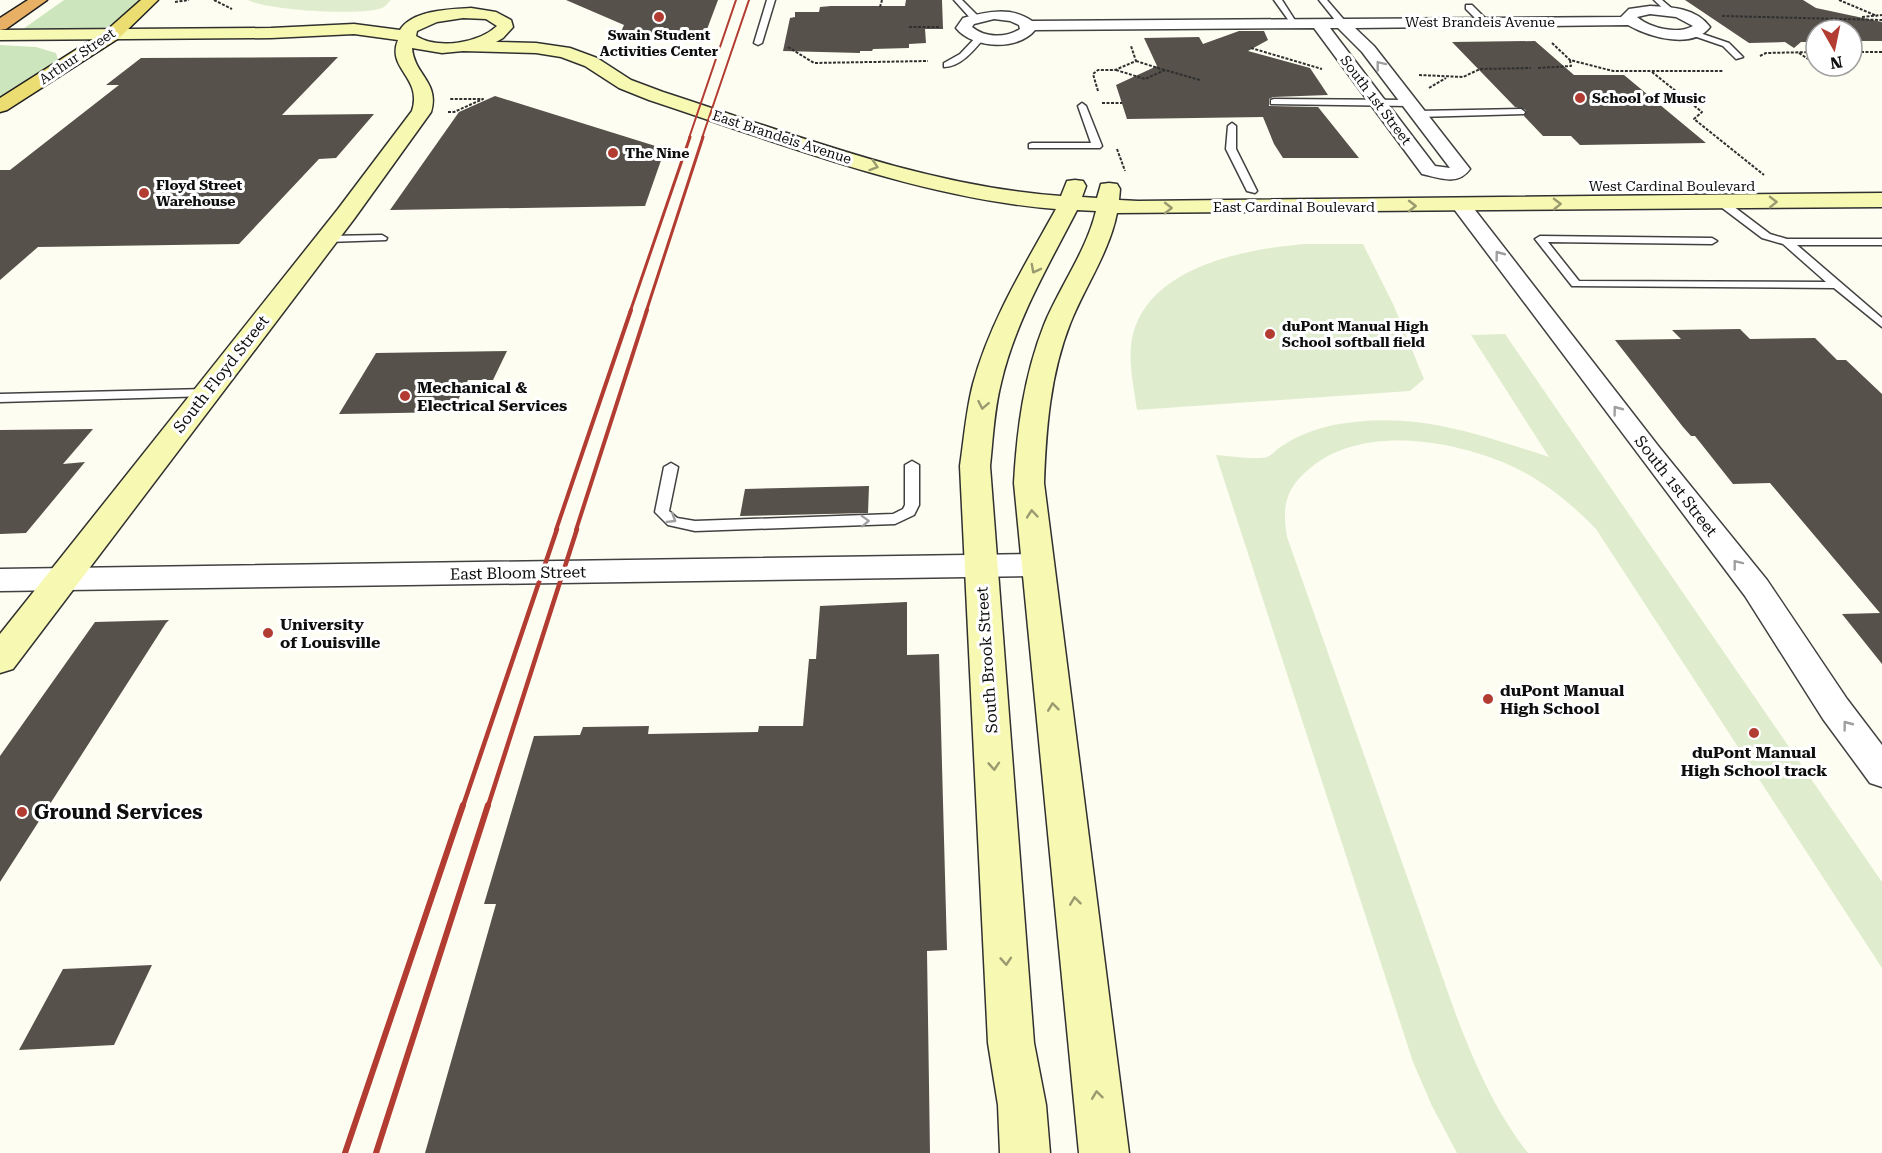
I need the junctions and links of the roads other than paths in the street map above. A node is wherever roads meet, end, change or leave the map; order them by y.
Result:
1 (39, 0) edge
2 (150, 0) edge
3 (483, 0) edge
4 (771, 0) edge
5 (958, 0) edge
6 (1278, 0) edge
7 (1323, 0) edge
8 (1658, 0) edge
9 (1469, 7) dead end
10 (1672, 12) junction
11 (445, 16) junction
12 (504, 17) junction
13 (975, 18) junction
14 (1483, 21) junction
15 (1630, 21) junction
16 (6, 22) edge
17 (1295, 23) junction
18 (1330, 23) junction
19 (1029, 27) junction
20 (230, 32) junction
21 (1694, 33) junction
22 (113, 34) junction
23 (0, 35) edge
24 (406, 37) junction
25 (981, 37) junction
26 (0, 41) edge
27 (1713, 41) dead end
28 (758, 43) dead end
29 (459, 46) junction
30 (583, 47) junction
31 (69, 61) junction
32 (947, 65) dead end
33 (432, 92) junction
34 (1274, 102) dead end
35 (1377, 102) junction
36 (1082, 105) dead end
37 (0, 106) edge
38 (1414, 109) junction
39 (1521, 112) dead end
40 (1232, 126) dead end
41 (1032, 146) dead end
42 (899, 154) dead end
43 (919, 159) dead end
44 (1882, 185) edge
45 (1115, 191) junction
46 (1252, 191) junction
47 (1464, 193) junction
48 (1072, 194) junction
49 (1882, 200) edge
50 (1721, 202) junction
51 (382, 237) dead end
52 (327, 239) junction
53 (1712, 242) dead end
54 (1787, 242) junction
55 (1882, 242) edge
56 (1837, 285) junction
57 (1882, 324) edge
58 (206, 393) junction
59 (0, 398) edge
60 (912, 465) dead end
61 (671, 467) dead end
62 (1036, 565) junction
63 (981, 566) junction
64 (0, 580) edge
65 (61, 580) junction
66 (0, 659) edge
67 (1882, 772) edge
68 (1025, 1153) edge
69 (1104, 1153) edge

1 - 16 highway
2 - 22 main road, Arthur Street
3 - 11 main road
4 - 28 lane
5 - 13 lane
6 - 17 lane
7 - 18 lane
8 - 10 lane
9 - 14 lane
10 - 15 street
10 - 21 street
11 - 12 main road
11 - 20 main road
11 - 24 main road
12 - 29 main road
12 - 30 main road
12 - 30 main road, East Brandeis Avenue
13 - 19 street
13 - 25 street
14 - 15 street, West Brandeis Avenue
14 - 18 street, West Brandeis Avenue
15 - 21 street
17 - 18 street
17 - 19 street
18 - 35 street, South 1st Street
38 -> 18 street, South 1st Street
19 - 25 street
20 - 22 main road
20 - 24 main road
21 - 27 lane
22 - 23 main road
22 - 31 main road, Arthur Street
24 - 29 main road
24 - 33 main road
25 - 32 lane
26 - 31 main road
29 - 33 main road
29 -> 48 main road, East Brandeis Avenue
30 - 42 main road, East Brandeis Avenue
31 - 37 main road, Arthur Street
33 - 52 main road, South Floyd Street
34 - 35 lane
35 - 38 lane
35 - 47 street, South 1st Street
36 - 41 lane
38 - 39 lane
38 - 47 street, South 1st Street
40 - 46 lane
43 - 48 main road, East Brandeis Avenue
44 - 47 main road, West Cardinal Boulevard
45 - 46 main road, East Cardinal Boulevard
45 -> 47 main road, East Cardinal Boulevard
45 - 48 main road, East Brandeis Avenue
62 -> 45 main road
46 - 47 main road, East Cardinal Boulevard
47 -> 50 main road, West Cardinal Boulevard
67 -> 47 street, South 1st Street
48 -> 63 main road, South Brook Street
50 -> 49 main road, West Cardinal Boulevard
50 - 54 lane
51 - 52 lane
52 - 58 main road, South Floyd Street
53 - 56 lane
54 - 55 lane
54 - 56 lane
56 - 57 lane
58 - 59 lane
58 - 65 main road, South Floyd Street
61 -> 60 lane
62 - 63 street, East Bloom Street
69 -> 62 main road
63 - 65 street, East Bloom Street
63 -> 68 main road, South Brook Street
64 - 65 street, East Bloom Street
65 - 66 main road, South Floyd Street

